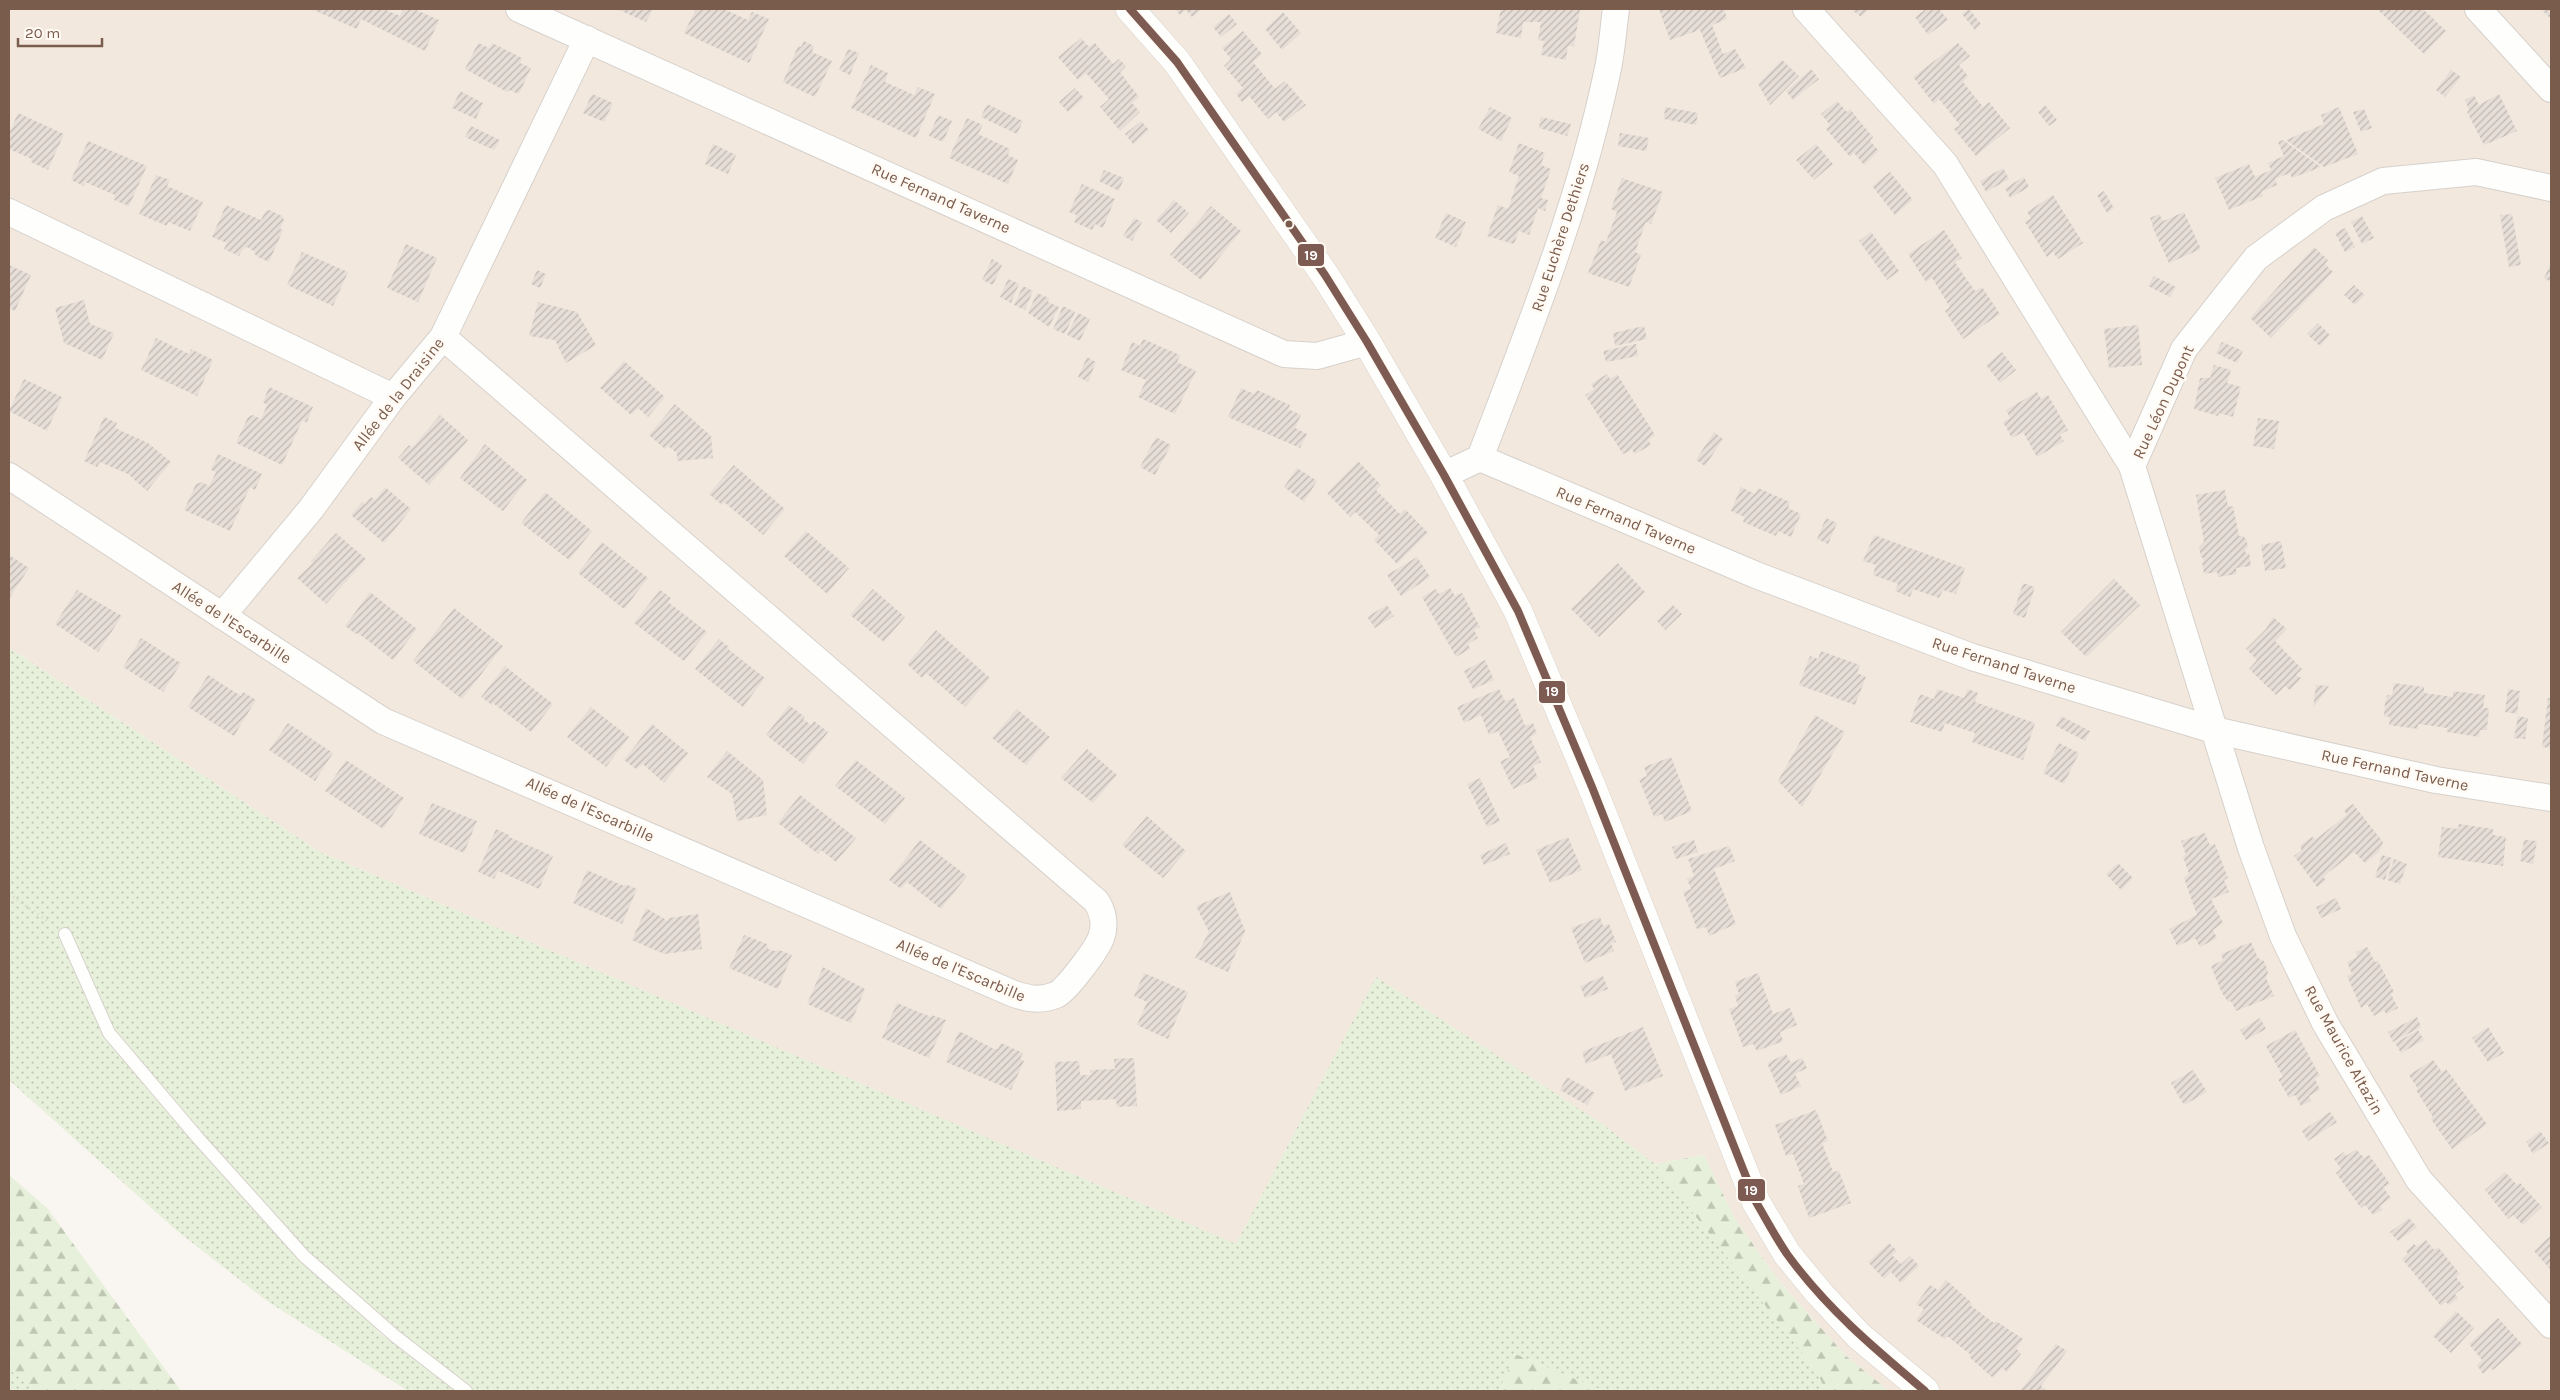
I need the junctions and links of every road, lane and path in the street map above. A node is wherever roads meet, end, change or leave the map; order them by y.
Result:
1 (519, 9) edge
2 (1130, 9) edge
3 (1616, 9) edge
4 (1806, 9) edge
5 (2478, 9) edge
6 (587, 38) junction
7 (2551, 89) edge
8 (2551, 188) edge
9 (9, 212) edge
10 (443, 337) junction
11 (1367, 342) junction
12 (393, 397) junction
13 (1480, 458) junction
14 (2132, 466) junction
15 (1444, 475) junction
16 (9, 476) edge
17 (222, 616) junction
18 (2214, 730) junction
19 (2551, 798) edge
20 (9, 894) edge
21 (65, 934) joint
22 (2551, 1325) edge
23 (466, 1391) edge
24 (1925, 1391) edge

1 - 6 street, Rue Fernand Taverne
2 - 11 street
3 - 13 street, Rue Euchère Dethiers
4 - 14 street, Rue Maurice Altazin
5 - 7 street
6 - 10 street, Allée de la Draisine
6 - 11 street, Rue Fernand Taverne
8 - 14 street, Rue Léon Dupont
9 - 12 street
10 - 12 street, Allée de la Draisine
10 - 17 street, Allée de l'Escarbille
11 - 15 street
12 - 17 street, Allée de la Draisine
13 - 15 street
13 - 18 street, Rue Fernand Taverne
14 - 18 street, Rue Maurice Altazin
15 - 24 street
16 - 17 street, Allée de l'Escarbille
18 - 19 street, Rue Fernand Taverne
18 - 22 street, Rue Maurice Altazin
20 - 21 path
21 - 23 lane

